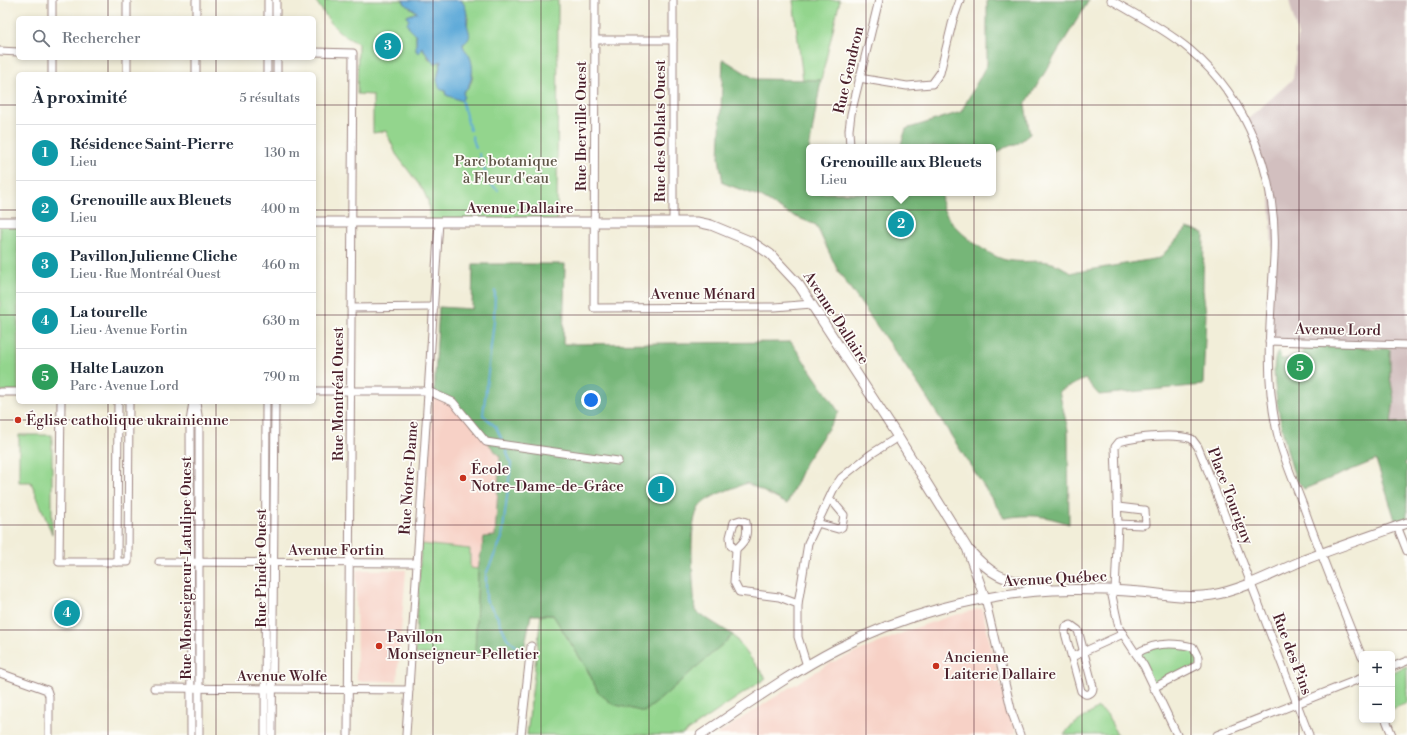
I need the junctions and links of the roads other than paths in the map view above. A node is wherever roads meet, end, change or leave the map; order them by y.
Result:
1 (52, 0) edge
2 (127, 0) edge
3 (196, 0) edge
4 (268, 0) edge
5 (276, 0) edge
6 (595, 0) edge
7 (673, 0) edge
8 (879, 0) edge
9 (960, 0) edge
10 (1111, 0) edge
11 (52, 16) edge
12 (127, 16) edge
13 (196, 16) edge
14 (268, 16) edge
15 (276, 16) edge
16 (595, 40) junction
17 (673, 40) junction
18 (0, 52) edge
19 (16, 52) edge
20 (316, 52) edge
21 (52, 60) edge
22 (127, 60) edge
23 (196, 60) edge
24 (267, 60) edge
25 (277, 60) edge
26 (52, 72) edge
27 (127, 72) edge
28 (196, 72) edge
29 (267, 72) edge
30 (277, 72) edge
31 (859, 78) junction
32 (850, 144) edge
33 (673, 221) junction
34 (0, 222) edge
35 (16, 222) edge
36 (316, 222) edge
37 (352, 222) junction
38 (439, 222) junction
39 (594, 222) junction
40 (812, 304) junction
41 (434, 307) junction
42 (351, 308) junction
43 (594, 308) joint
44 (1269, 341) junction
45 (1407, 345) edge
46 (316, 391) edge
47 (351, 391) junction
48 (428, 391) junction
49 (0, 392) edge
50 (16, 392) edge
51 (61, 404) edge
52 (118, 404) edge
53 (129, 404) edge
54 (193, 404) edge
55 (196, 404) edge
56 (266, 404) edge
57 (275, 404) edge
58 (898, 437) junction
59 (618, 461) dead end
60 (829, 500) junction
61 (1118, 507) junction
62 (817, 523) junction
63 (1407, 523) edge
64 (1118, 524) junction
65 (1397, 526) junction
66 (736, 548) dead end
67 (967, 548) junction
68 (1407, 550) edge
69 (1321, 554) junction
70 (117, 562) junction
71 (159, 562) dead end
72 (191, 562) junction
73 (265, 562) junction
74 (274, 562) junction
75 (200, 563) junction
76 (350, 563) junction
77 (417, 563) junction
78 (1251, 582) junction
79 (1055, 590) junction
80 (1113, 590) junction
81 (985, 598) junction
82 (798, 604) junction
83 (1123, 634) junction
84 (531, 646) dead end
85 (1084, 651) junction
86 (1360, 651) edge
87 (1136, 654) junction
88 (1072, 656) junction
89 (1407, 660) edge
90 (807, 666) junction
91 (1395, 666) edge
92 (0, 673) edge
93 (1359, 679) edge
94 (154, 688) dead end
95 (1154, 688) junction
96 (191, 689) junction
97 (199, 689) junction
98 (269, 689) junction
99 (349, 690) junction
100 (409, 690) junction
101 (1297, 704) junction
102 (1387, 723) edge
103 (49, 735) edge
104 (191, 735) edge
105 (199, 735) edge
106 (265, 735) edge
107 (272, 735) edge
108 (348, 735) edge
109 (406, 735) edge
110 (521, 735) edge
111 (701, 735) edge
112 (1020, 735) edge
113 (1177, 735) edge
114 (1218, 735) edge
115 (1309, 735) edge
116 (1392, 735) edge

1 - 11 street
2 - 12 street
3 - 13 street
4 - 14 street
5 - 15 street
6 - 16 street, Rue Iberville Ouest
7 - 17 street, Rue des Oblats Ouest
8 - 31 street, Rue Gendron
9 - 31 street
10 - 44 street
16 - 17 street
16 - 39 street, Rue Iberville Ouest
17 - 33 street, Rue des Oblats Ouest
18 - 19 street
20 - 37 street, Rue Montréal Ouest
21 - 26 street
22 - 27 street
23 - 28 street
24 - 29 street
25 - 30 street
31 - 32 street, Rue Gendron
33 - 39 street, Avenue Dallaire
33 - 40 street, Avenue Dallaire
34 - 35 street
36 - 37 street, Avenue Dallaire
37 - 38 street, Avenue Dallaire
37 - 42 street, Rue Montréal Ouest
38 - 39 street, Avenue Dallaire
38 - 41 street, Rue Notre-Dame
39 - 43 street, Rue Iberville Ouest
40 - 43 street, Avenue Ménard
40 - 58 street, Avenue Dallaire
41 - 42 street
41 - 48 street, Rue Notre-Dame
42 - 47 street, Rue Montréal Ouest
44 - 45 street, Avenue Lord
44 - 69 street
46 - 47 street
47 - 48 street
47 - 76 street, Rue Montréal Ouest
48 - 59 street
48 - 77 street, Rue Notre-Dame
49 - 50 street
51 - 70 street
52 - 70 street
53 - 70 street
54 - 72 street, Rue Monseigneur-Latulipe Ouest
55 - 75 street, Rue Monseigneur-Latulipe Ouest
56 - 73 street, Rue Pinder Ouest
57 - 74 street, Rue Pinder Ouest
58 - 60 street
58 - 67 street, Avenue Dallaire
60 - 62 street
60 - 62 street
61 - 64 street, Place Tourigny
61 - 64 street
61 - 78 street, Place Tourigny
62 - 82 street
63 - 65 street, Avenue Québec
64 - 80 street, Place Tourigny
65 - 68 street
65 - 69 street, Avenue Québec
66 - 82 street
67 - 79 street
67 - 81 street, Avenue Dallaire
69 - 78 street, Avenue Québec
69 - 86 street
71 - 72 street, Avenue Fortin
72 - 75 street, Avenue Fortin
72 - 96 street, Rue Monseigneur-Latulipe Ouest
73 - 74 street, Avenue Fortin
73 - 75 street, Avenue Fortin
73 - 98 street, Rue Pinder Ouest
74 - 76 street, Avenue Fortin
74 - 98 street, Rue Pinder Ouest
75 - 97 street, Rue Monseigneur-Latulipe Ouest
76 - 77 street, Avenue Fortin
76 - 99 street, Rue Montréal Ouest
77 - 100 street, Rue Notre-Dame
78 - 80 street, Avenue Québec
78 - 101 street, Rue des Pins
79 - 80 street, Avenue Québec
79 - 81 street, Avenue Québec
80 - 83 street, Place Tourigny
81 - 90 street, Avenue Québec
81 - 112 street, Avenue Dallaire
82 - 90 street
83 - 85 street
83 - 87 street, Place Tourigny
84 - 110 street
85 - 88 street
85 - 88 street
85 - 88 street
87 - 95 street, Place Tourigny
87 - 95 street
89 - 91 street
90 - 111 street, Avenue Québec
92 - 103 street
93 - 101 street
94 - 96 street, Avenue Wolfe
95 - 113 street, Place Tourigny
96 - 97 street, Avenue Wolfe
96 - 104 street, Rue Monseigneur-Latulipe Ouest
97 - 98 street, Avenue Wolfe
97 - 105 street, Rue Monseigneur-Latulipe Ouest
98 - 99 street, Avenue Wolfe
98 - 106 street, Rue Pinder Ouest
98 - 107 street, Rue Pinder Ouest
99 - 100 street, Avenue Wolfe
99 - 108 street, Rue Montréal Ouest
100 - 109 street, Rue Notre-Dame
101 - 114 street
101 - 115 street, Rue des Pins
102 - 116 street

